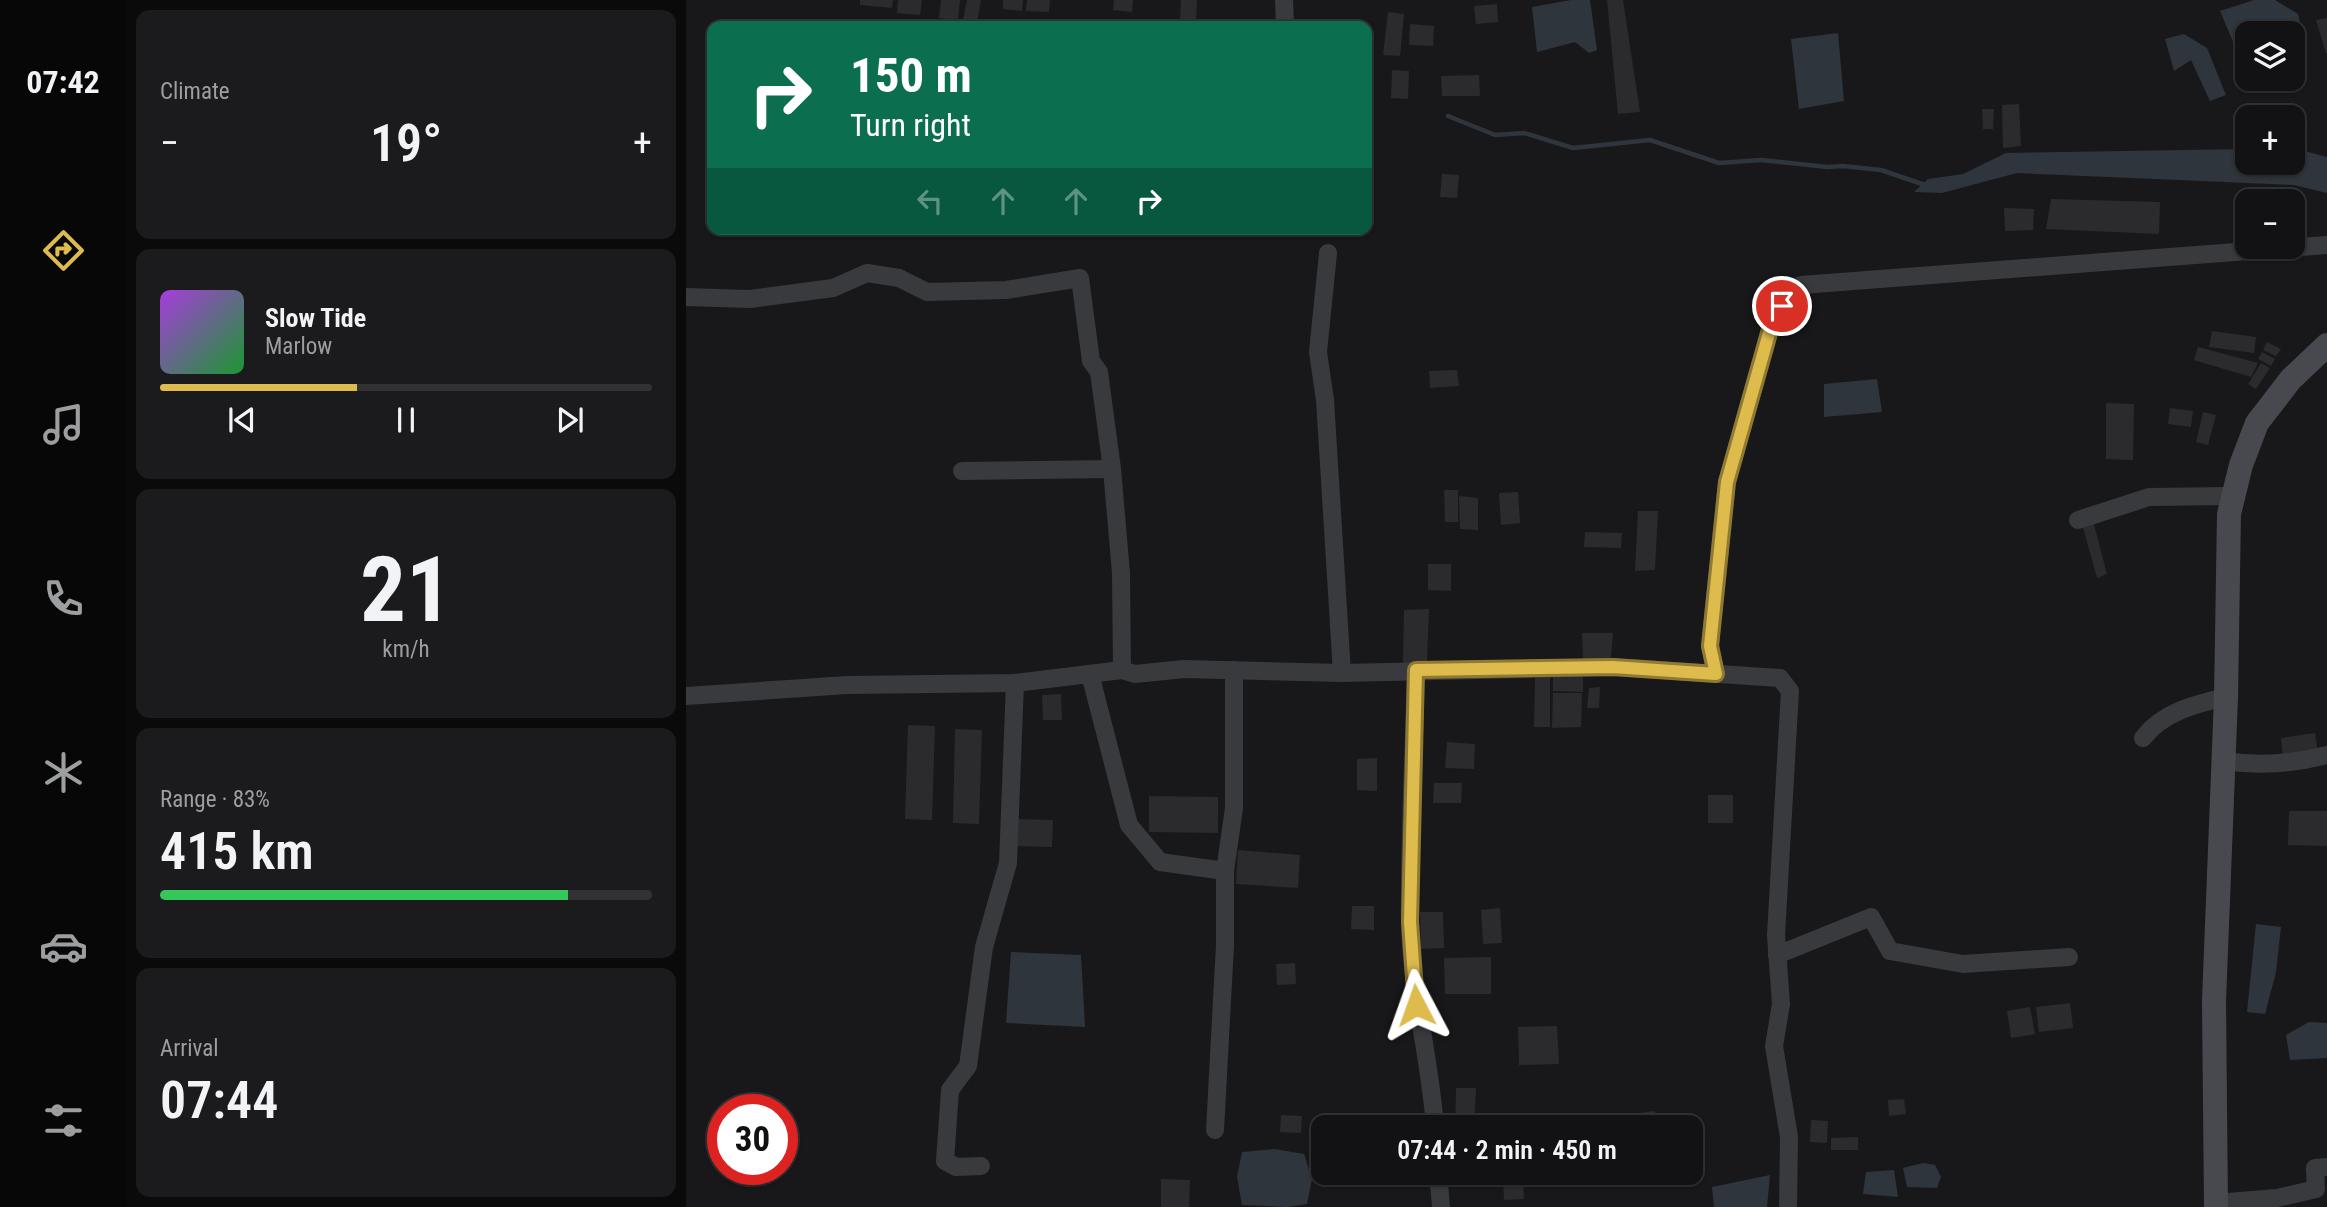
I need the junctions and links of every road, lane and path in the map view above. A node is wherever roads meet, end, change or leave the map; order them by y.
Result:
1 (1284, 0) edge
2 (1285, 21) edge
3 (2327, 245) edge
4 (1328, 253) dead end
5 (686, 297) edge
6 (2327, 345) edge
7 (1112, 469) junction
8 (962, 471) dead end
9 (2231, 496) junction
10 (2078, 520) dead end
11 (1122, 670) junction
12 (1234, 670) junction
13 (1416, 670) junction
14 (1342, 673) junction
15 (1090, 674) junction
16 (1716, 674) junction
17 (1015, 683) junction
18 (686, 696) edge
19 (2226, 697) junction
20 (2143, 738) dead end
21 (2327, 755) edge
22 (2223, 761) junction
23 (1225, 870) junction
24 (1777, 955) junction
25 (2069, 957) dead end
26 (1434, 1115) edge
27 (1215, 1130) dead end
28 (981, 1166) dead end
29 (2327, 1167) edge
30 (1439, 1185) edge
31 (2215, 1205) edge
32 (1441, 1207) edge
33 (1788, 1207) edge

1 - 2 street
3 - 16 street
4 - 14 street
5 - 7 street
6 - 9 main road
7 - 8 street
7 - 11 street
9 - 10 street
9 - 19 main road
11 - 12 street
11 - 15 street
12 - 14 street
12 - 23 street
13 - 14 street
13 - 16 street
13 - 26 street
15 - 17 street
15 - 23 street
16 - 24 street
17 - 18 street
17 - 28 street
19 - 20 street
19 - 22 main road
21 - 22 street
22 - 31 main road
23 - 27 street
24 - 25 street
24 - 33 street
29 - 31 street
30 - 32 street

